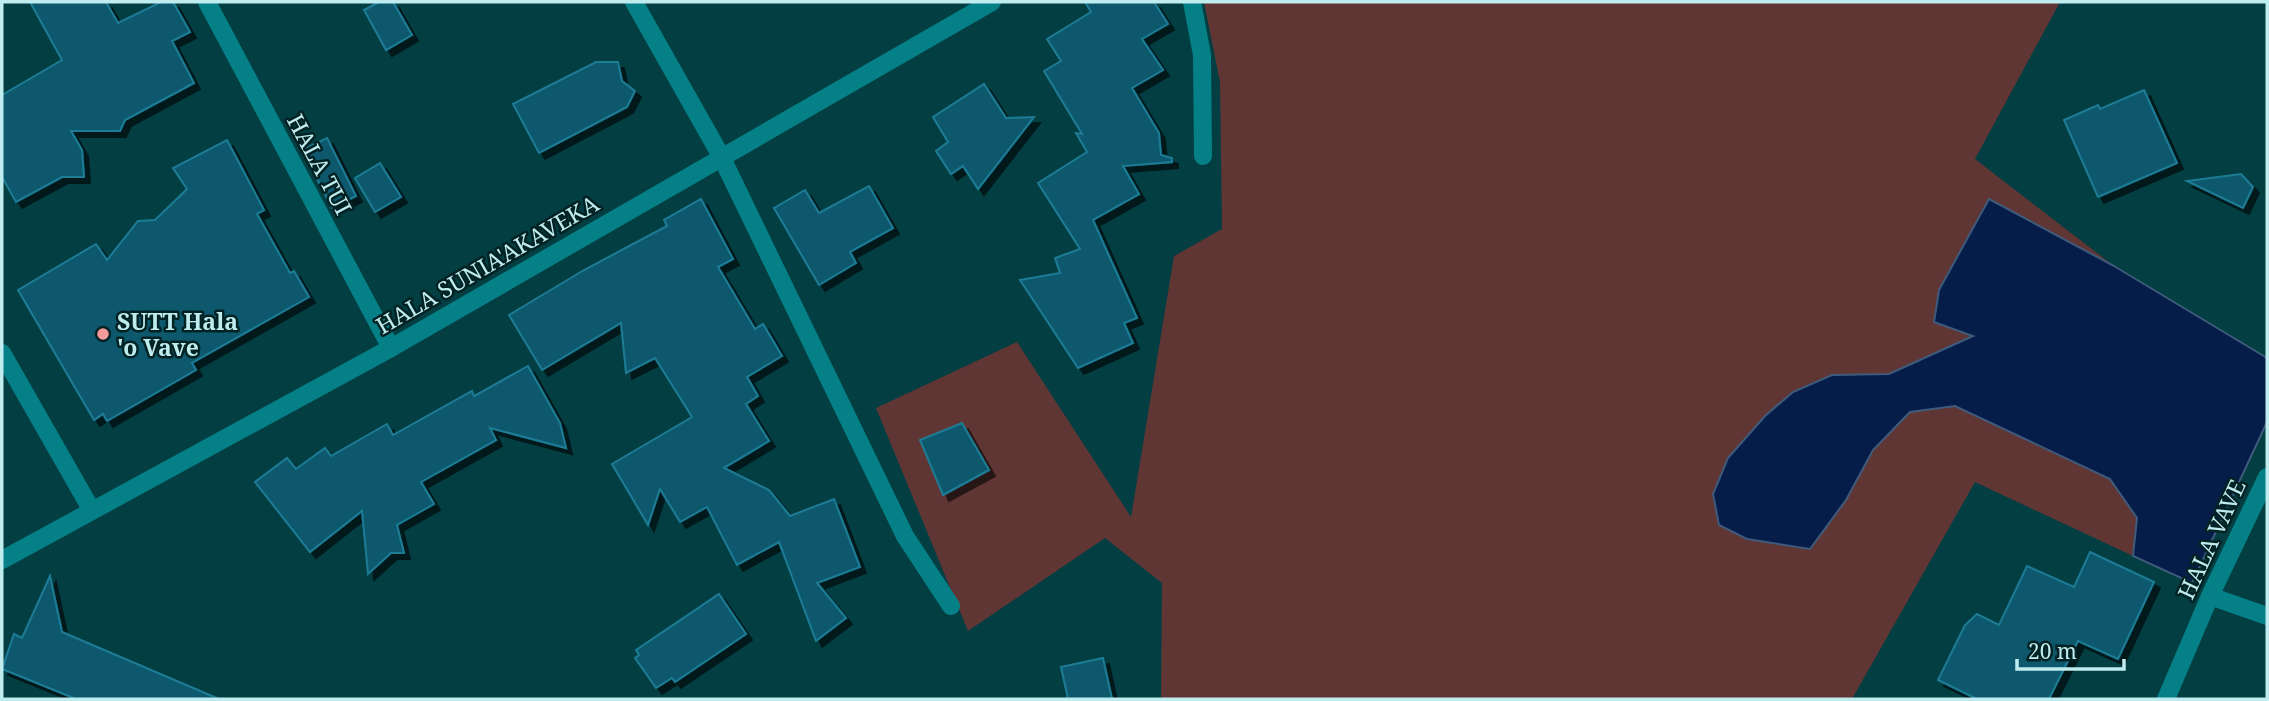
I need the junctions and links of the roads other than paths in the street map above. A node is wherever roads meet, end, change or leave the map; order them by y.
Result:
1 (207, 2) edge
2 (634, 2) edge
3 (992, 2) edge
4 (1192, 2) edge
5 (721, 156) junction
6 (1203, 156) dead end
7 (391, 348) junction
8 (2, 352) edge
9 (2267, 477) edge
10 (92, 509) junction
11 (2, 560) edge
12 (2210, 596) junction
13 (951, 606) dead end
14 (2267, 616) edge
15 (2166, 699) edge

1 - 7 street, HALA TUI
2 - 5 street
3 - 5 street, HALA SUNIA'AKAVEKA
4 - 6 street
5 - 7 street, HALA SUNIA'AKAVEKA
5 - 13 street
7 - 10 street, HALA SUNIA'AKAVEKA
8 - 10 street
9 - 12 street, HALA VAVE
10 - 11 street, HALA SUNIA'AKAVEKA
12 - 14 street
12 - 15 street, HALA VAVE

